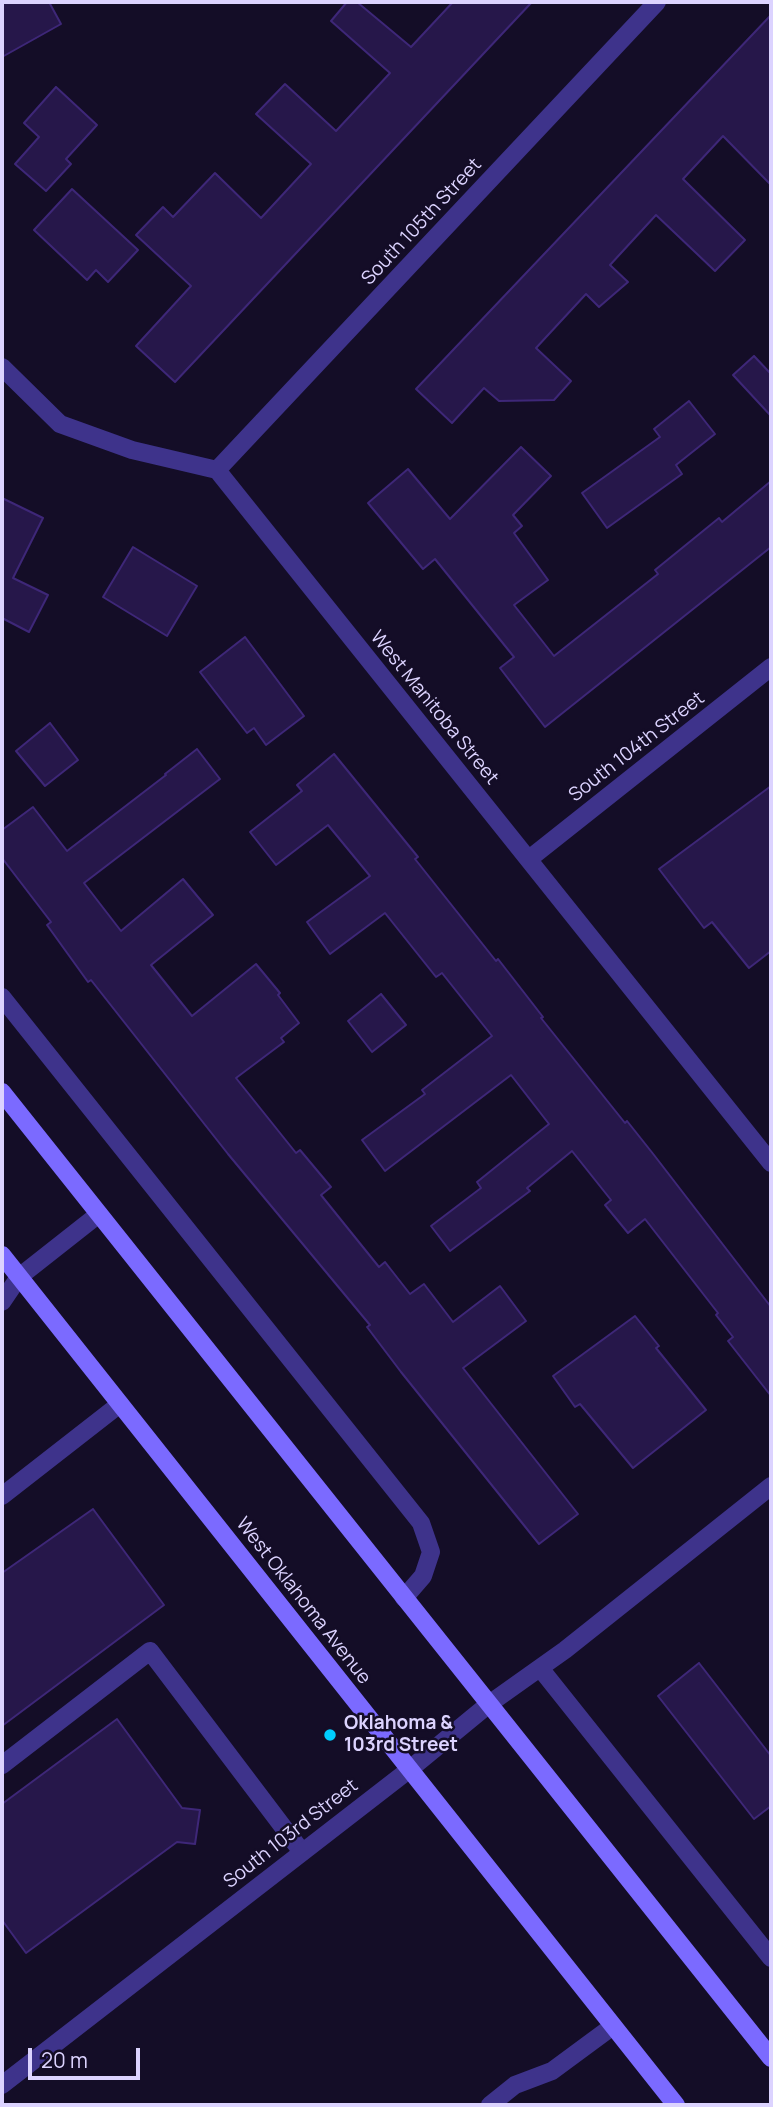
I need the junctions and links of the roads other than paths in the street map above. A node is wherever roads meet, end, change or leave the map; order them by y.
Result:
1 (657, 2) edge
2 (2, 367) edge
3 (217, 470) junction
4 (771, 667) edge
5 (529, 859) junction
6 (2, 997) edge
7 (2, 1092) edge
8 (771, 1163) edge
9 (99, 1214) junction
10 (2, 1255) edge
11 (19, 1277) junction
12 (2, 1302) edge
13 (120, 1404) junction
14 (771, 1486) edge
15 (2, 1496) edge
16 (404, 1598) junction
17 (540, 1668) junction
18 (489, 1704) junction
19 (2, 1765) edge
20 (410, 1769) junction
21 (302, 1852) junction
22 (771, 1958) edge
23 (613, 2025) junction
24 (771, 2058) edge
25 (2, 2085) edge
26 (490, 2105) edge
27 (676, 2105) edge

1 - 3 street, South 105th Street
2 - 3 street
3 - 5 street, West Manitoba Street
4 - 5 street, South 104th Street
5 - 8 street, West Manitoba Street
6 - 16 street
7 - 9 main road
9 - 11 street
9 - 16 main road
10 - 11 main road, West Oklahoma Avenue
11 - 12 street
11 - 13 main road, West Oklahoma Avenue
13 - 15 street
13 - 20 main road, West Oklahoma Avenue
14 - 17 street, South 103rd Street
16 - 18 main road
17 - 18 street, South 103rd Street
17 - 22 street
18 - 20 street, South 103rd Street
18 - 24 main road
19 - 21 street
20 - 21 street, South 103rd Street
20 - 23 main road, West Oklahoma Avenue
21 - 25 street, South 103rd Street
23 - 26 street
23 - 27 main road, West Oklahoma Avenue

